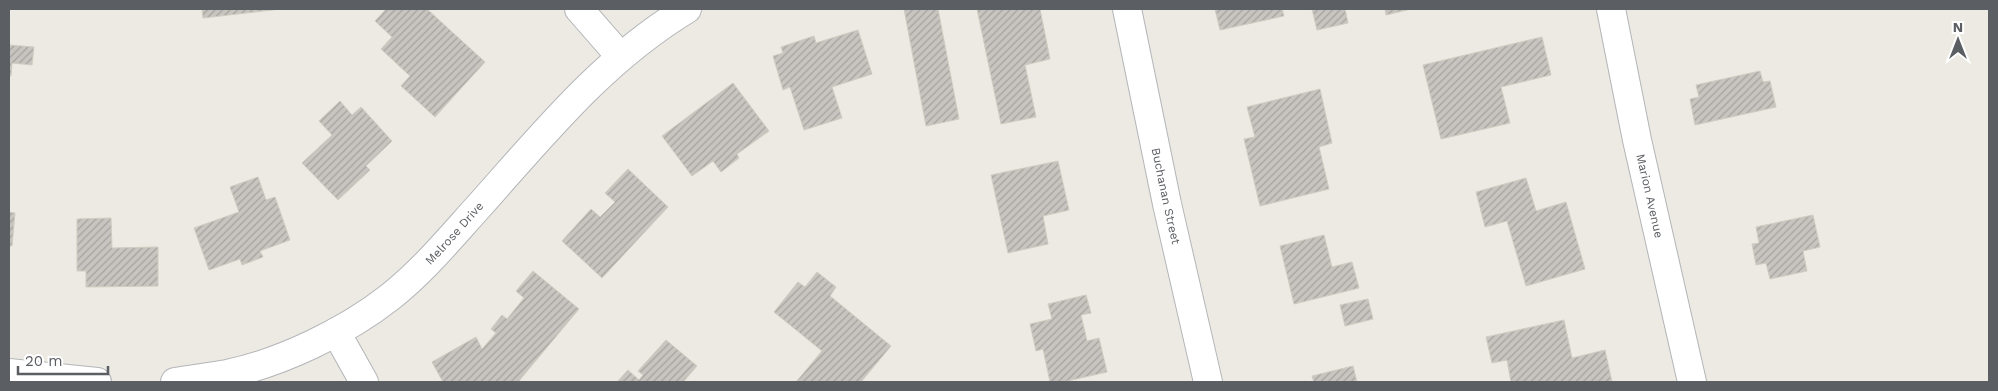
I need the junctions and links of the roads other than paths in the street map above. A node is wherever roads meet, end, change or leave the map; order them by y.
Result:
1 (579, 9) edge
2 (687, 9) edge
3 (1127, 9) edge
4 (1611, 9) edge
5 (620, 56) junction
6 (336, 332) junction
7 (12, 376) edge
8 (97, 382) edge
9 (175, 382) edge
10 (364, 382) edge
11 (1208, 382) edge
12 (1692, 382) edge

1 - 5 street
2 - 5 street, Melrose Drive
3 - 11 street, Buchanan Street
4 - 12 street, Marion Avenue
5 - 6 street, Melrose Drive
6 - 9 street, Melrose Drive
6 - 10 street
7 - 8 street

